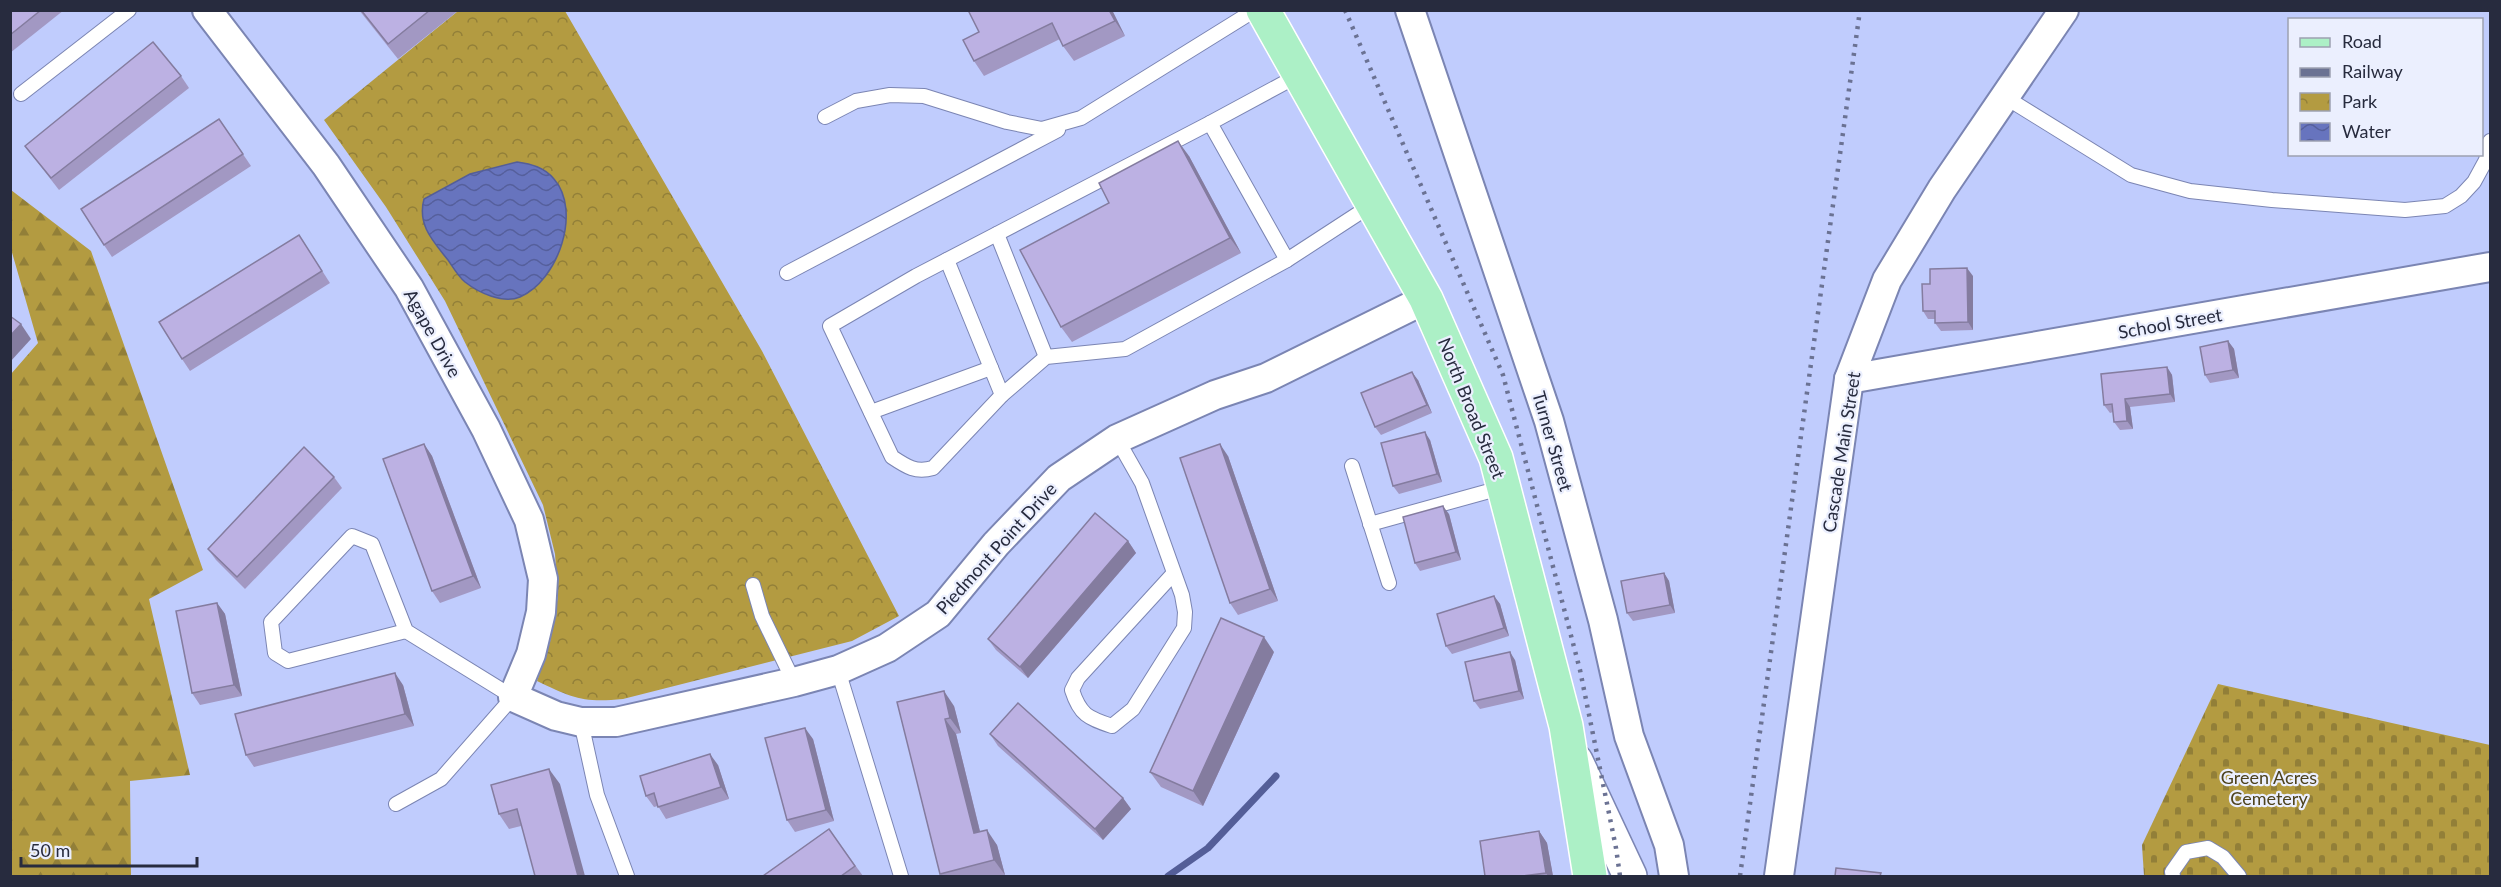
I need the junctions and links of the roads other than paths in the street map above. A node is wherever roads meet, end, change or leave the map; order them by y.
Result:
1 (129, 10) edge
2 (207, 10) edge
3 (1255, 10) edge
4 (1263, 10) edge
5 (1410, 10) edge
6 (2064, 10) edge
7 (1299, 75) junction
8 (21, 94) dead end
9 (2005, 97) junction
10 (825, 117) dead end
11 (1081, 118) junction
12 (1209, 123) junction
13 (2490, 141) edge
14 (1373, 204) junction
15 (997, 234) junction
16 (947, 260) junction
17 (1287, 260) junction
18 (2490, 267) edge
19 (787, 273) dead end
20 (1426, 299) junction
21 (1046, 357) junction
22 (991, 368) junction
23 (1849, 379) junction
24 (1002, 395) junction
25 (871, 412) junction
26 (1117, 438) junction
27 (1352, 466) dead end
28 (1504, 487) junction
29 (1370, 524) junction
30 (1174, 573) junction
31 (1389, 583) dead end
32 (753, 585) dead end
33 (406, 631) junction
34 (838, 670) junction
35 (794, 682) junction
36 (513, 697) junction
37 (581, 722) junction
38 (1570, 750) junction
39 (396, 804) dead end
40 (627, 876) edge
41 (901, 876) edge
42 (1590, 876) edge
43 (1630, 876) edge
44 (1674, 876) edge
45 (1779, 876) edge
46 (2173, 876) edge
47 (2239, 876) edge

1 - 8 lane
2 - 36 street, Agape Drive
3 - 11 lane
4 - 7 main road, North Broad Street
5 - 44 street, Turner Street
6 - 9 street, Cascade Main Street
7 - 12 lane
7 - 14 main road, North Broad Street
9 - 13 lane
9 - 23 street, Cascade Main Street
10 - 11 lane
11 - 19 lane
12 - 15 lane
12 - 17 lane
14 - 17 lane
14 - 20 main road, North Broad Street
15 - 16 lane
15 - 21 lane
16 - 22 lane
16 - 25 lane
17 - 21 lane
18 - 23 street, School Street
20 - 26 street, Piedmont Point Drive
20 - 28 main road, North Broad Street
21 - 24 lane
22 - 24 lane
22 - 25 lane
23 - 45 street, Cascade Main Street
24 - 25 lane
26 - 30 lane
26 - 34 street, Piedmont Point Drive
27 - 29 lane
28 - 29 lane
28 - 38 main road, North Broad Street
29 - 31 lane
30 - 30 lane
32 - 35 lane
33 - 33 lane
33 - 36 lane
34 - 35 street, Piedmont Point Drive
34 - 41 lane
35 - 37 street, Piedmont Point Drive
36 - 37 street, Piedmont Point Drive
36 - 39 lane
37 - 40 lane
38 - 42 main road, North Broad Street
38 - 43 street
46 - 47 lane

